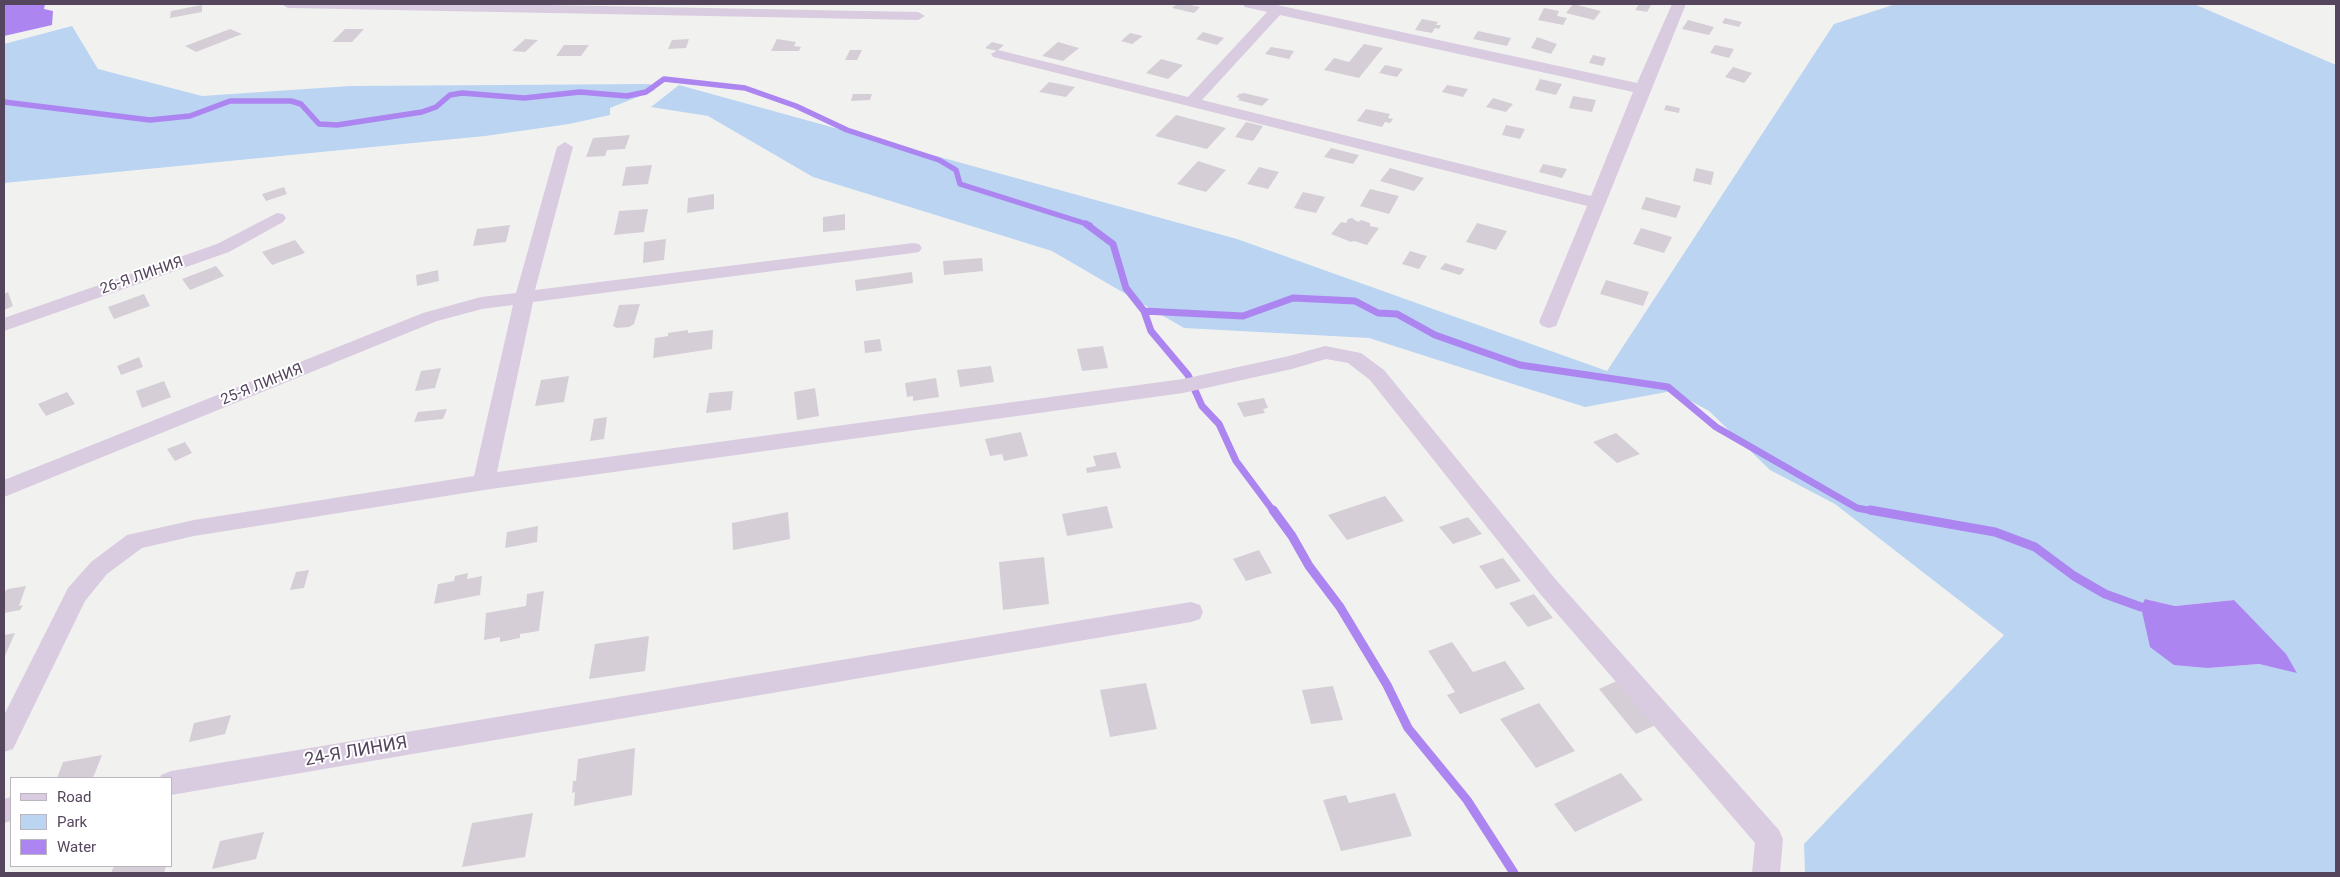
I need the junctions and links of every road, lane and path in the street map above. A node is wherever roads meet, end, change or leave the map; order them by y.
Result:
1 (288, 4) edge
2 (1250, 4) edge
3 (1679, 4) edge
4 (652, 6) edge
5 (1277, 10) junction
6 (918, 16) dead end
7 (998, 54) dead end
8 (1642, 88) junction
9 (1192, 102) junction
10 (566, 147) dead end
11 (1597, 203) junction
12 (277, 218) dead end
13 (913, 248) dead end
14 (524, 298) junction
15 (1549, 322) dead end
16 (4, 325) edge
17 (484, 482) junction
18 (4, 489) edge
19 (1190, 612) dead end
20 (4, 741) edge
21 (172, 783) edge
22 (1766, 873) edge

1 - 4 street
2 - 5 street
3 - 8 street
4 - 6 street
5 - 8 street
5 - 9 street
7 - 9 street
8 - 11 street
9 - 11 street
10 - 14 street
11 - 15 street
12 - 16 street, 26-Я ЛИНИЯ
13 - 14 street, 25-Я ЛИНИЯ
14 - 17 street
14 - 18 street, 25-Я ЛИНИЯ
17 - 20 street
17 - 22 street
19 - 21 street, 24-Я ЛИНИЯ

